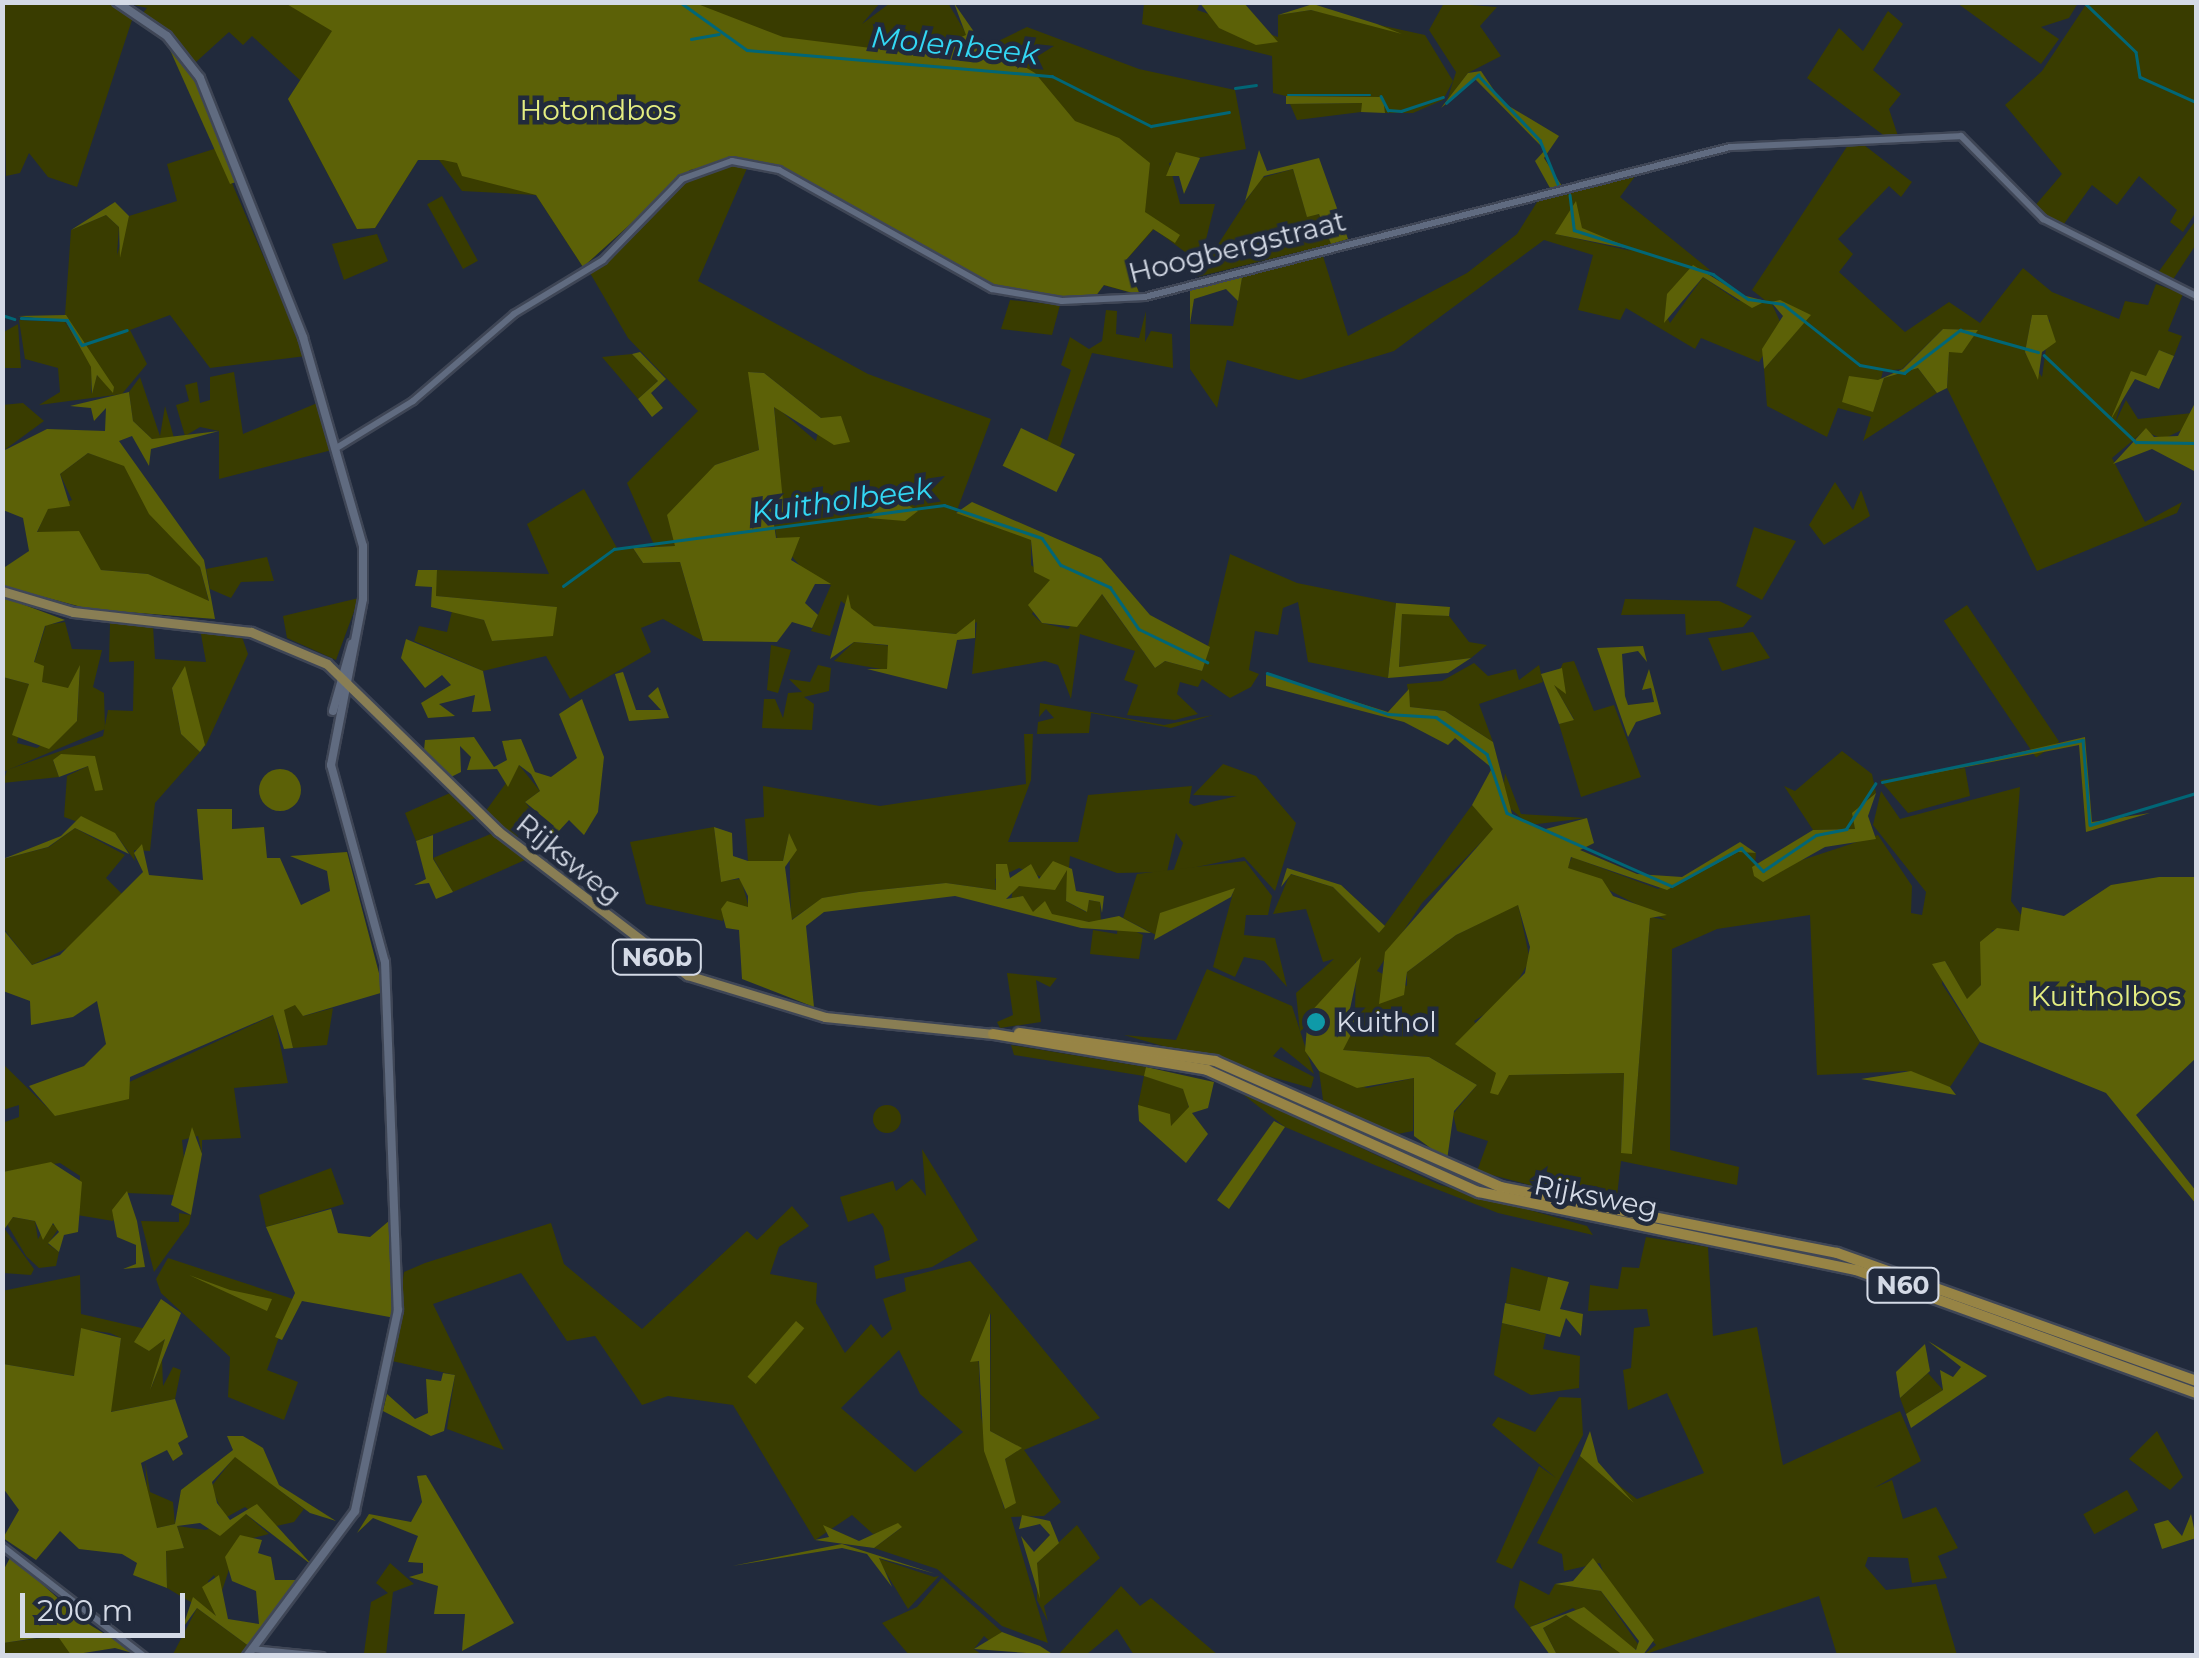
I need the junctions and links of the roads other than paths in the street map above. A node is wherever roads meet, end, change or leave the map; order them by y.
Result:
1 (118, 2) edge
2 (2196, 296) edge
3 (338, 447) junction
4 (2, 591) edge
5 (342, 676) junction
6 (993, 1034) junction
7 (2196, 1381) edge
8 (2196, 1393) edge
9 (2, 1546) edge
10 (249, 1652) edge
11 (144, 1656) edge
12 (322, 1656) edge

1 - 3 main road
2 - 3 street, Hoogbergstraat
3 - 5 main road
4 - 5 main road, N60b
5 - 6 main road, Rijksweg / N60b
5 - 10 main road
6 - 7 highway, Rijksweg / N60
6 - 8 highway, Rijksweg / N60
9 - 11 street
10 - 12 street

